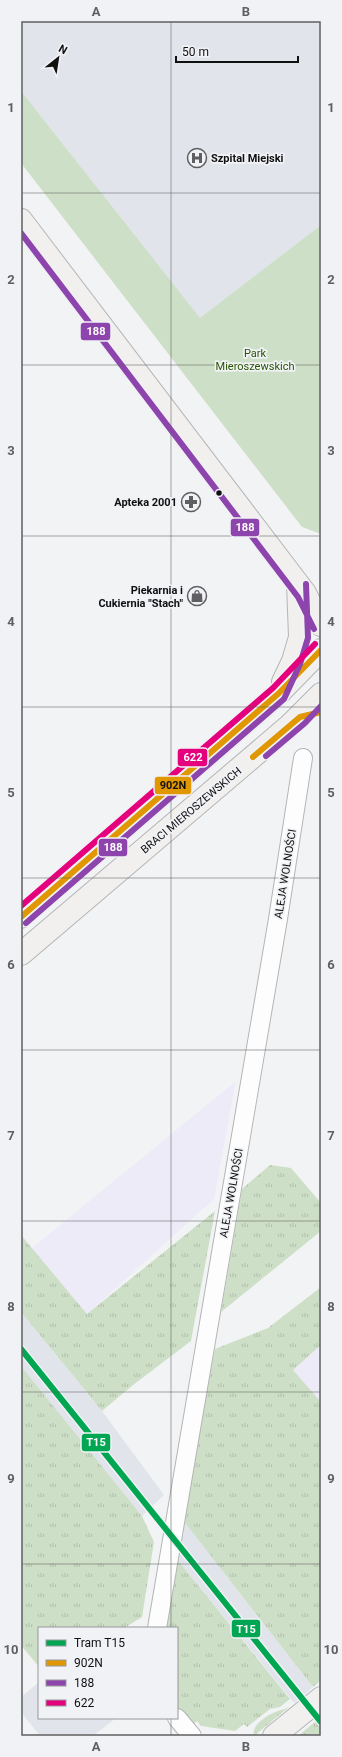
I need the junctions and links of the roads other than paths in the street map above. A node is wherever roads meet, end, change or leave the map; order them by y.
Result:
1 (21, 220) edge
2 (298, 584) junction
3 (321, 590) edge
4 (321, 625) edge
5 (321, 650) edge
6 (278, 694) junction
7 (321, 694) edge
8 (321, 712) edge
9 (300, 716) junction
10 (303, 758) dead end
11 (21, 917) edge
12 (21, 954) edge
13 (157, 1627) edge
14 (321, 1698) edge
15 (178, 1719) edge
16 (192, 1736) edge
17 (274, 1736) edge

1 - 2 main road
2 - 3 main road
2 - 4 main road
2 - 6 main road
5 - 6 main road
6 - 11 main road
7 - 9 main road, BRACI MIEROSZEWSKICH
8 - 9 main road
9 - 12 main road, BRACI MIEROSZEWSKICH
10 - 13 street, ALEJA WOLNOŚCI
14 - 17 main road
15 - 16 street

